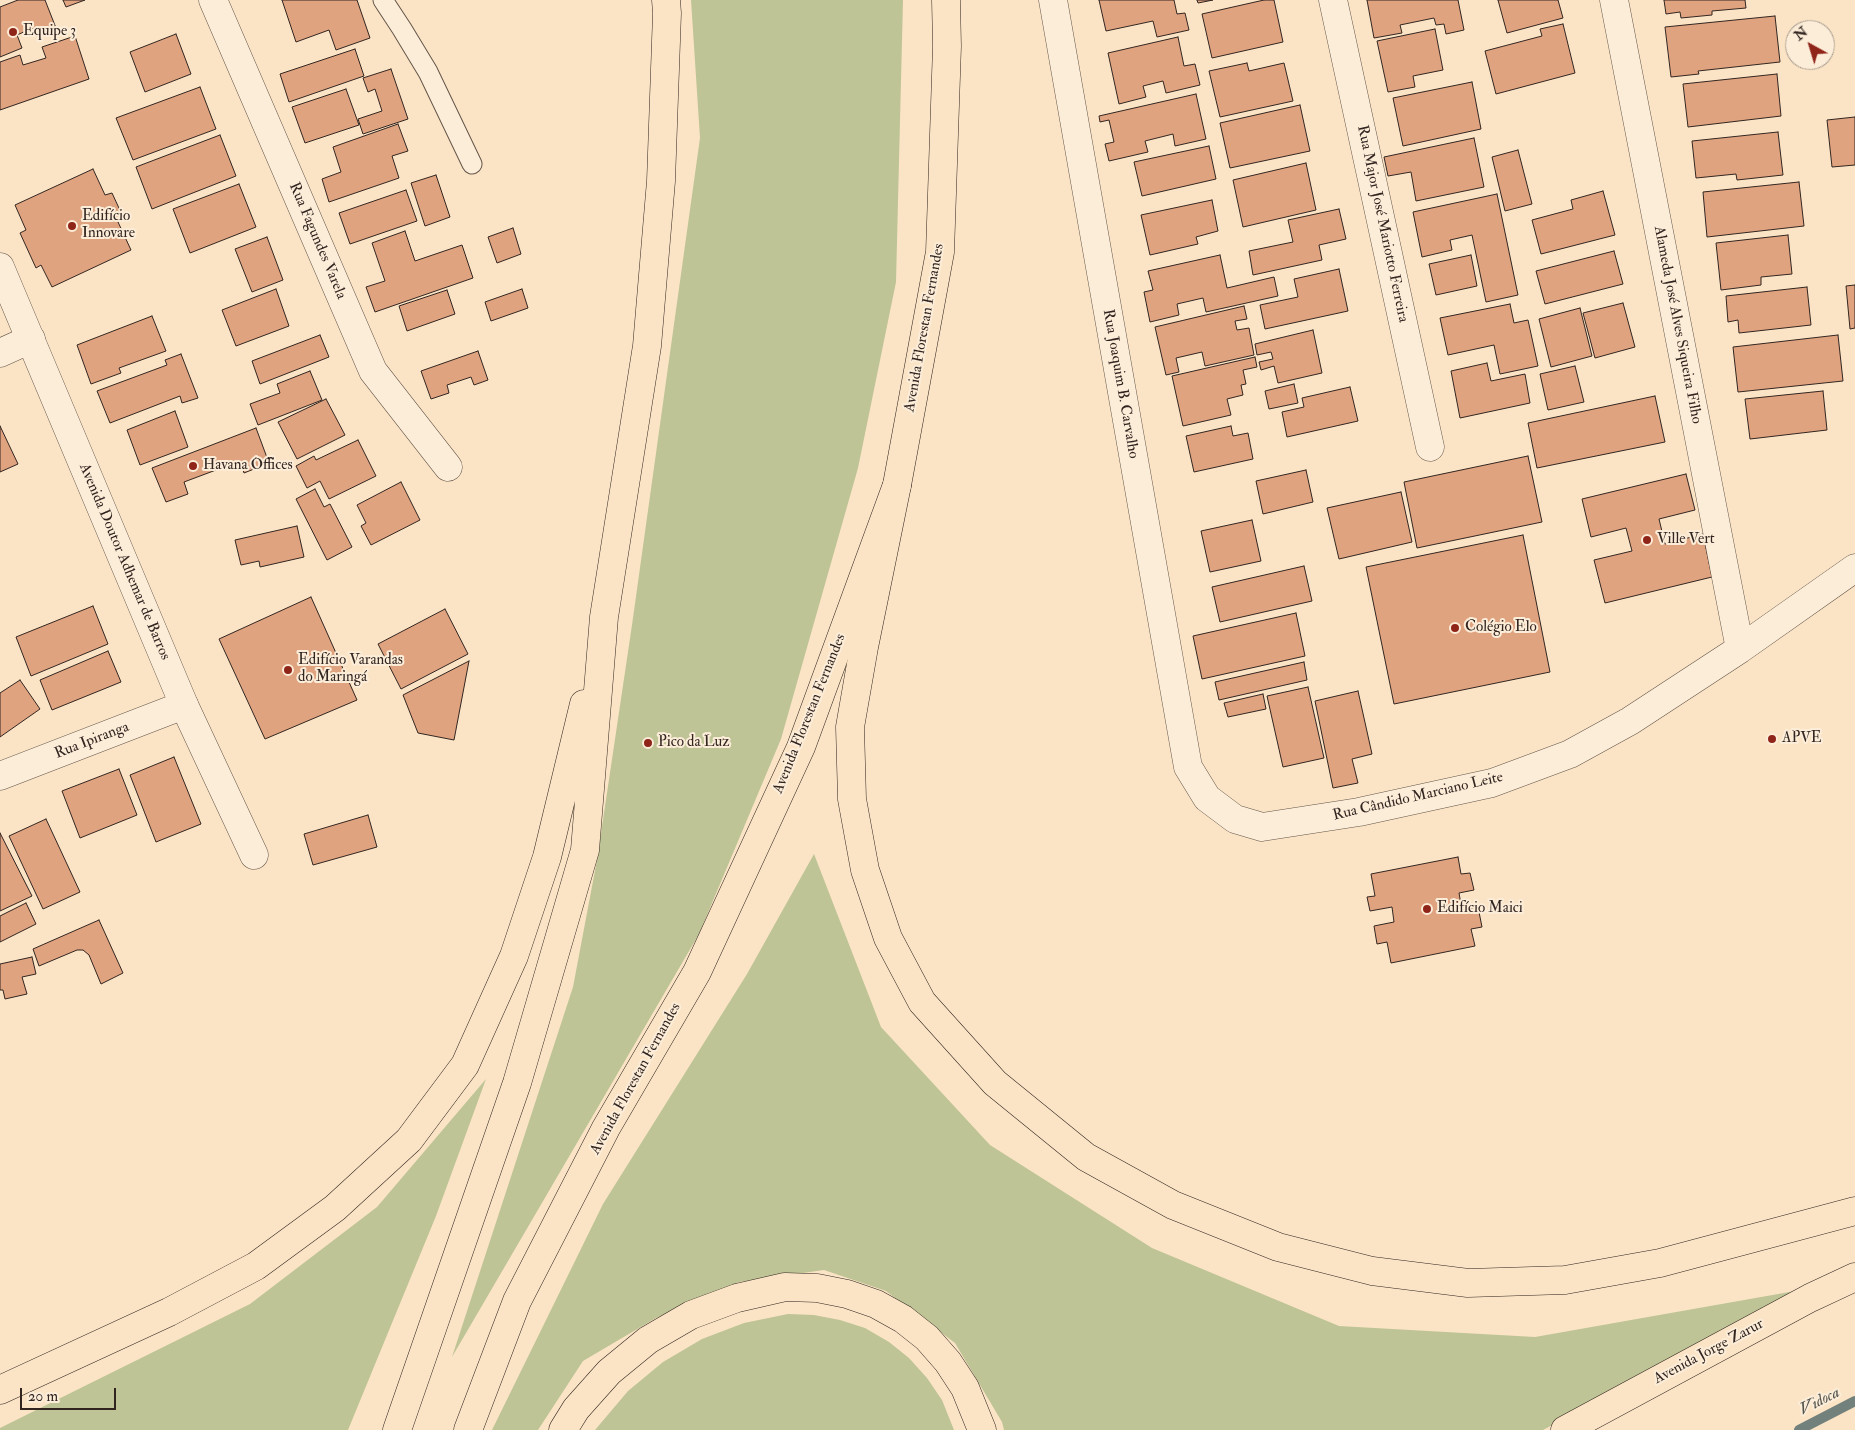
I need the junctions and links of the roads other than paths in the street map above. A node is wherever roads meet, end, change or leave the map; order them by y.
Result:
1 (213, 0) edge
2 (383, 0) edge
3 (666, 0) edge
4 (946, 0) edge
5 (1053, 0) edge
6 (1333, 0) edge
7 (1614, 0) edge
8 (472, 164) dead end
9 (0, 267) edge
10 (31, 339) junction
11 (0, 353) edge
12 (1430, 447) dead end
13 (448, 467) dead end
14 (897, 485) junction
15 (1855, 568) edge
16 (604, 617) junction
17 (1740, 649) junction
18 (184, 705) junction
19 (1188, 767) joint
20 (0, 776) edge
21 (254, 855) dead end
22 (1855, 1211) edge
23 (1855, 1278) edge
24 (0, 1390) edge
25 (398, 1430) edge
26 (468, 1430) edge
27 (563, 1430) edge
28 (982, 1430) edge
29 (1565, 1430) edge

1 - 13 street, Rua Fagundes Varela
2 - 8 lane
3 - 16 highway
4 - 14 highway, Avenida Florestan Fernandes
5 - 19 street, Rua Joaquim B. Carvalho
6 - 12 street, Rua Major José Mariotto Ferreira
7 - 17 street, Alameda José Alves Siqueira Filho
9 - 10 street, Avenida Doutor Adhemar de Barros
10 - 11 street
10 - 18 street, Avenida Doutor Adhemar de Barros
14 - 22 highway
14 - 26 highway, Avenida Florestan Fernandes
15 - 17 street, Rua Cândido Marciano Leite
16 - 24 highway
16 - 25 highway
17 - 19 street, Rua Cândido Marciano Leite
18 - 20 street, Rua Ipiranga
18 - 21 street, Avenida Doutor Adhemar de Barros
23 - 29 highway, Avenida Jorge Zarur
27 - 28 highway

